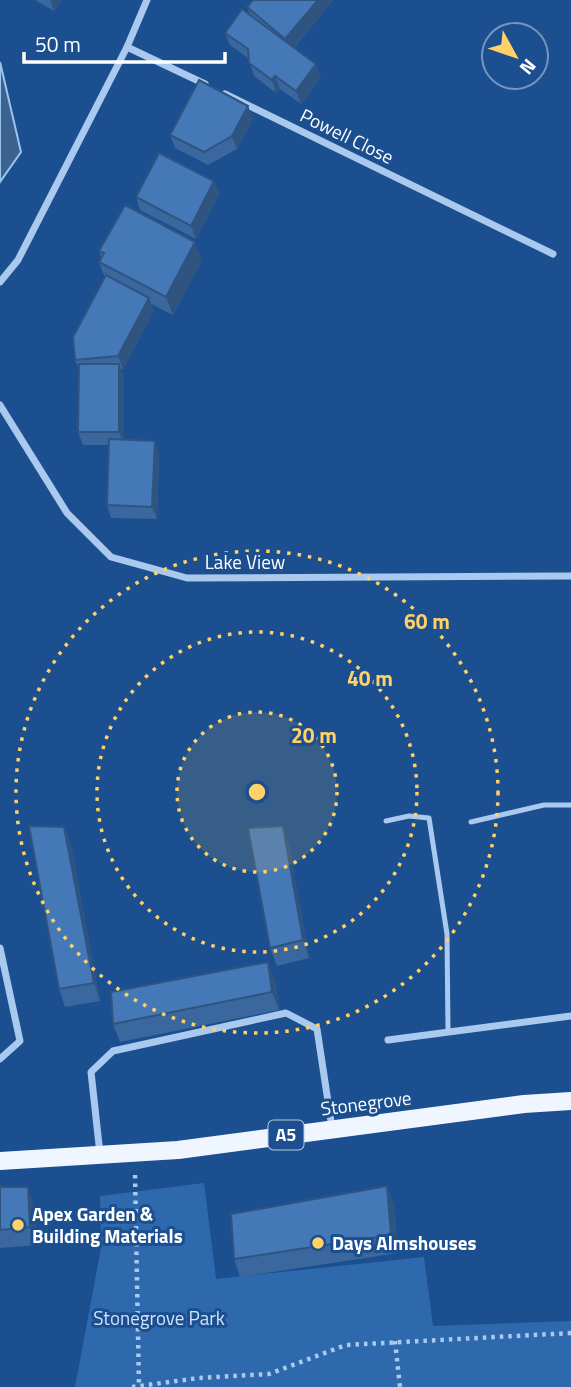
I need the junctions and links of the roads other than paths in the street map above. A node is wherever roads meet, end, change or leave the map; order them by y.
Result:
1 (146, 0) edge
2 (127, 47) junction
3 (553, 254) dead end
4 (0, 282) edge
5 (0, 405) edge
6 (571, 576) edge
7 (571, 806) edge
8 (386, 821) dead end
9 (471, 822) dead end
10 (0, 948) edge
11 (571, 1016) edge
12 (448, 1030) junction
13 (388, 1040) dead end
14 (0, 1059) edge
15 (571, 1101) edge
16 (332, 1129) junction
17 (100, 1157) junction
18 (0, 1161) edge

1 - 2 street
2 - 3 street, Powell Close
2 - 4 street
5 - 6 street, Lake View
7 - 9 lane
8 - 12 lane
10 - 14 street
11 - 12 street
12 - 13 street
15 - 16 main road, Stonegrove / A5
16 - 17 main road, Stonegrove / A5
16 - 17 street
17 - 18 main road, Stonegrove / A5

